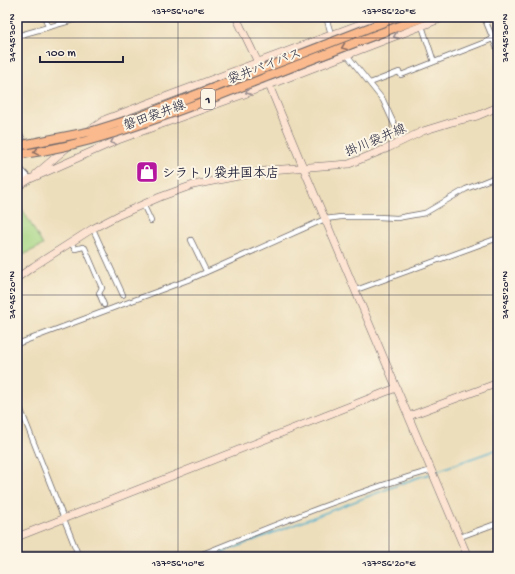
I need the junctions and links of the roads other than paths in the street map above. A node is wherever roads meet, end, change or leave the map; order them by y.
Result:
1 (45, 17) edge
2 (84, 17) edge
3 (236, 17) edge
4 (326, 17) edge
5 (378, 17) edge
6 (398, 17) edge
7 (425, 17) edge
8 (445, 17) edge
9 (484, 17) edge
10 (422, 26) junction
11 (48, 27) junction
12 (330, 34) junction
13 (17, 36) edge
14 (494, 39) junction
15 (498, 51) edge
16 (347, 55) junction
17 (260, 62) junction
18 (434, 62) junction
19 (370, 83) junction
20 (270, 85) junction
21 (498, 107) edge
22 (17, 128) edge
23 (17, 141) edge
24 (402, 141) junction
25 (17, 146) edge
26 (17, 155) edge
27 (17, 165) edge
28 (303, 168) junction
29 (17, 173) edge
30 (498, 176) edge
31 (30, 180) junction
32 (17, 187) edge
33 (143, 204) junction
34 (325, 219) junction
35 (151, 221) dead end
36 (93, 229) junction
37 (498, 238) edge
38 (191, 240) dead end
39 (71, 243) junction
40 (206, 271) junction
41 (17, 278) edge
42 (356, 290) junction
43 (123, 295) dead end
44 (104, 306) dead end
45 (17, 344) edge
46 (498, 383) edge
47 (396, 388) junction
48 (17, 400) edge
49 (409, 416) junction
50 (432, 470) junction
51 (63, 518) junction
52 (498, 523) edge
53 (17, 537) edge
54 (460, 537) junction
55 (79, 557) edge
56 (195, 557) edge
57 (468, 557) edge

1 - 11 street
2 - 11 street
3 - 17 main road
4 - 12 street
5 - 12 main road, 磐田袋井線
6 - 25 highway, 袋井バイパス / 1, bridge
7 -> 26 highway, 袋井バイパス / 1, bridge
8 - 10 main road, 磐田袋井線
9 - 14 street
10 -> 16 main road, 磐田袋井線
10 - 18 street
11 - 13 street
12 - 17 main road, 磐田袋井線
14 - 15 street
14 - 18 street
16 - 19 street
16 - 20 main road, 磐田袋井線
17 - 20 main road
17 - 31 main road, 磐田袋井線
18 - 19 street
19 - 24 street
20 - 28 main road
20 -> 31 main road, 磐田袋井線
21 - 24 main road, 掛川袋井線
22 - 23 street
24 - 28 main road, 掛川袋井線
27 - 31 street
28 - 33 main road, 掛川袋井線
28 - 34 main road
29 - 31 street
30 - 34 street
31 - 32 main road, 磐田袋井線
33 - 35 street
33 - 36 main road, 掛川袋井線
34 - 40 street
34 - 42 main road
36 - 39 main road, 掛川袋井線
36 - 43 street
37 - 42 street
38 - 40 street
39 - 41 main road, 掛川袋井線
39 - 44 street
40 - 45 street
42 - 47 main road
46 - 49 main road
47 - 49 main road
47 - 51 main road
48 - 51 street
49 - 50 main road
50 - 54 main road
50 - 56 street
51 - 53 main road
51 - 55 street
52 - 54 street
54 - 57 main road

